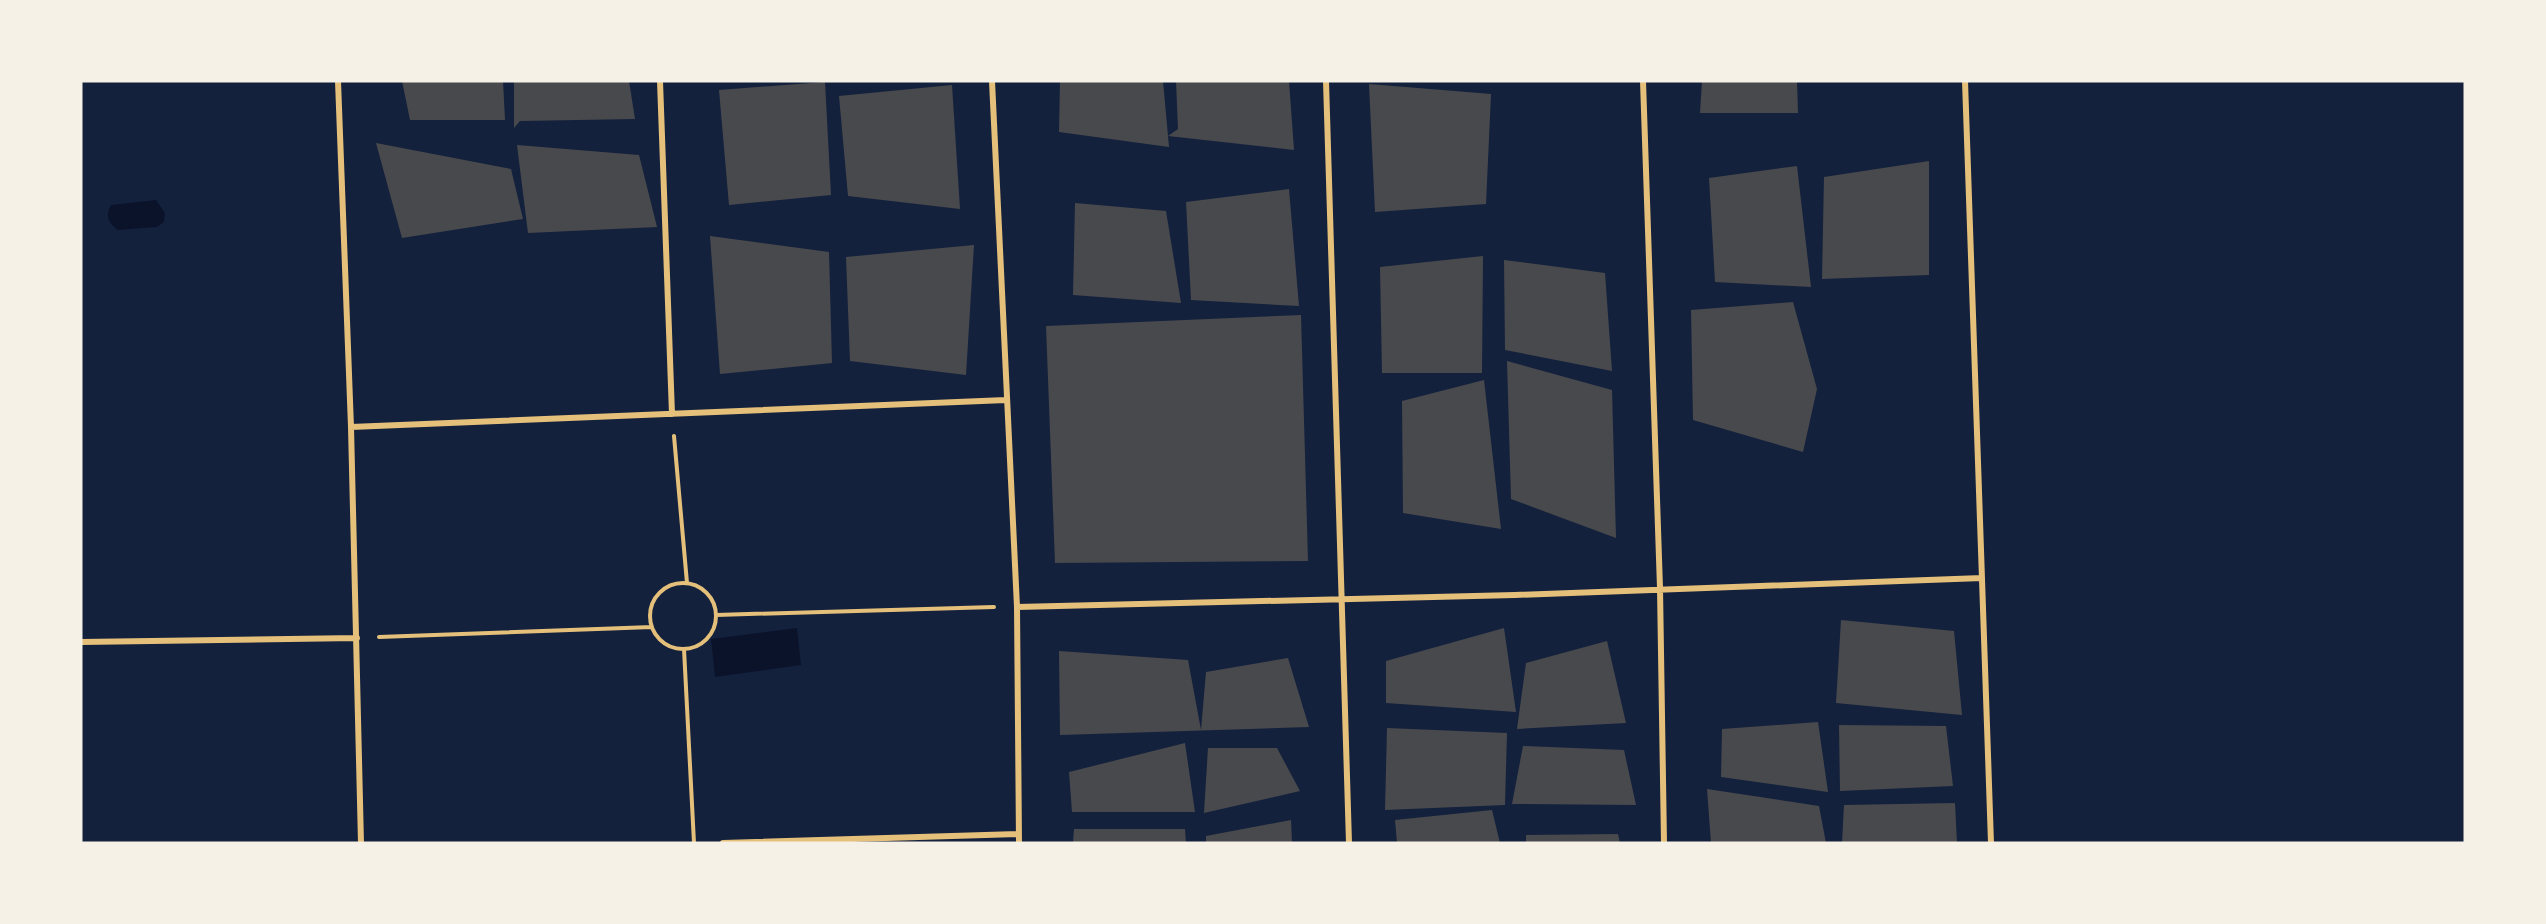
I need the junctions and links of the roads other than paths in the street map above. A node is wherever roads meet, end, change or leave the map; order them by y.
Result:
1 (338, 81) edge
2 (660, 81) edge
3 (992, 81) edge
4 (1326, 81) edge
5 (1643, 81) edge
6 (1965, 81) edge
7 (1006, 400) junction
8 (672, 414) junction
9 (351, 427) junction
10 (1982, 578) junction
11 (1660, 588) junction
12 (1340, 600) junction
13 (1017, 607) junction
14 (357, 638) junction
15 (81, 642) edge
16 (1018, 834) junction
17 (361, 843) edge
18 (723, 843) edge
19 (1019, 843) edge
20 (1349, 843) edge
21 (1664, 843) edge
22 (1991, 843) edge

1 - 9 street
2 - 8 street
3 - 7 street
4 - 12 street
5 - 11 street
6 - 10 street
7 - 8 street
7 - 13 street
8 - 9 street
9 - 14 street
10 - 11 street
10 - 22 street
11 - 12 street
11 - 21 street
12 - 13 street
12 - 20 street
13 - 16 street
14 - 15 street
14 - 17 street
16 - 18 street
16 - 19 street

